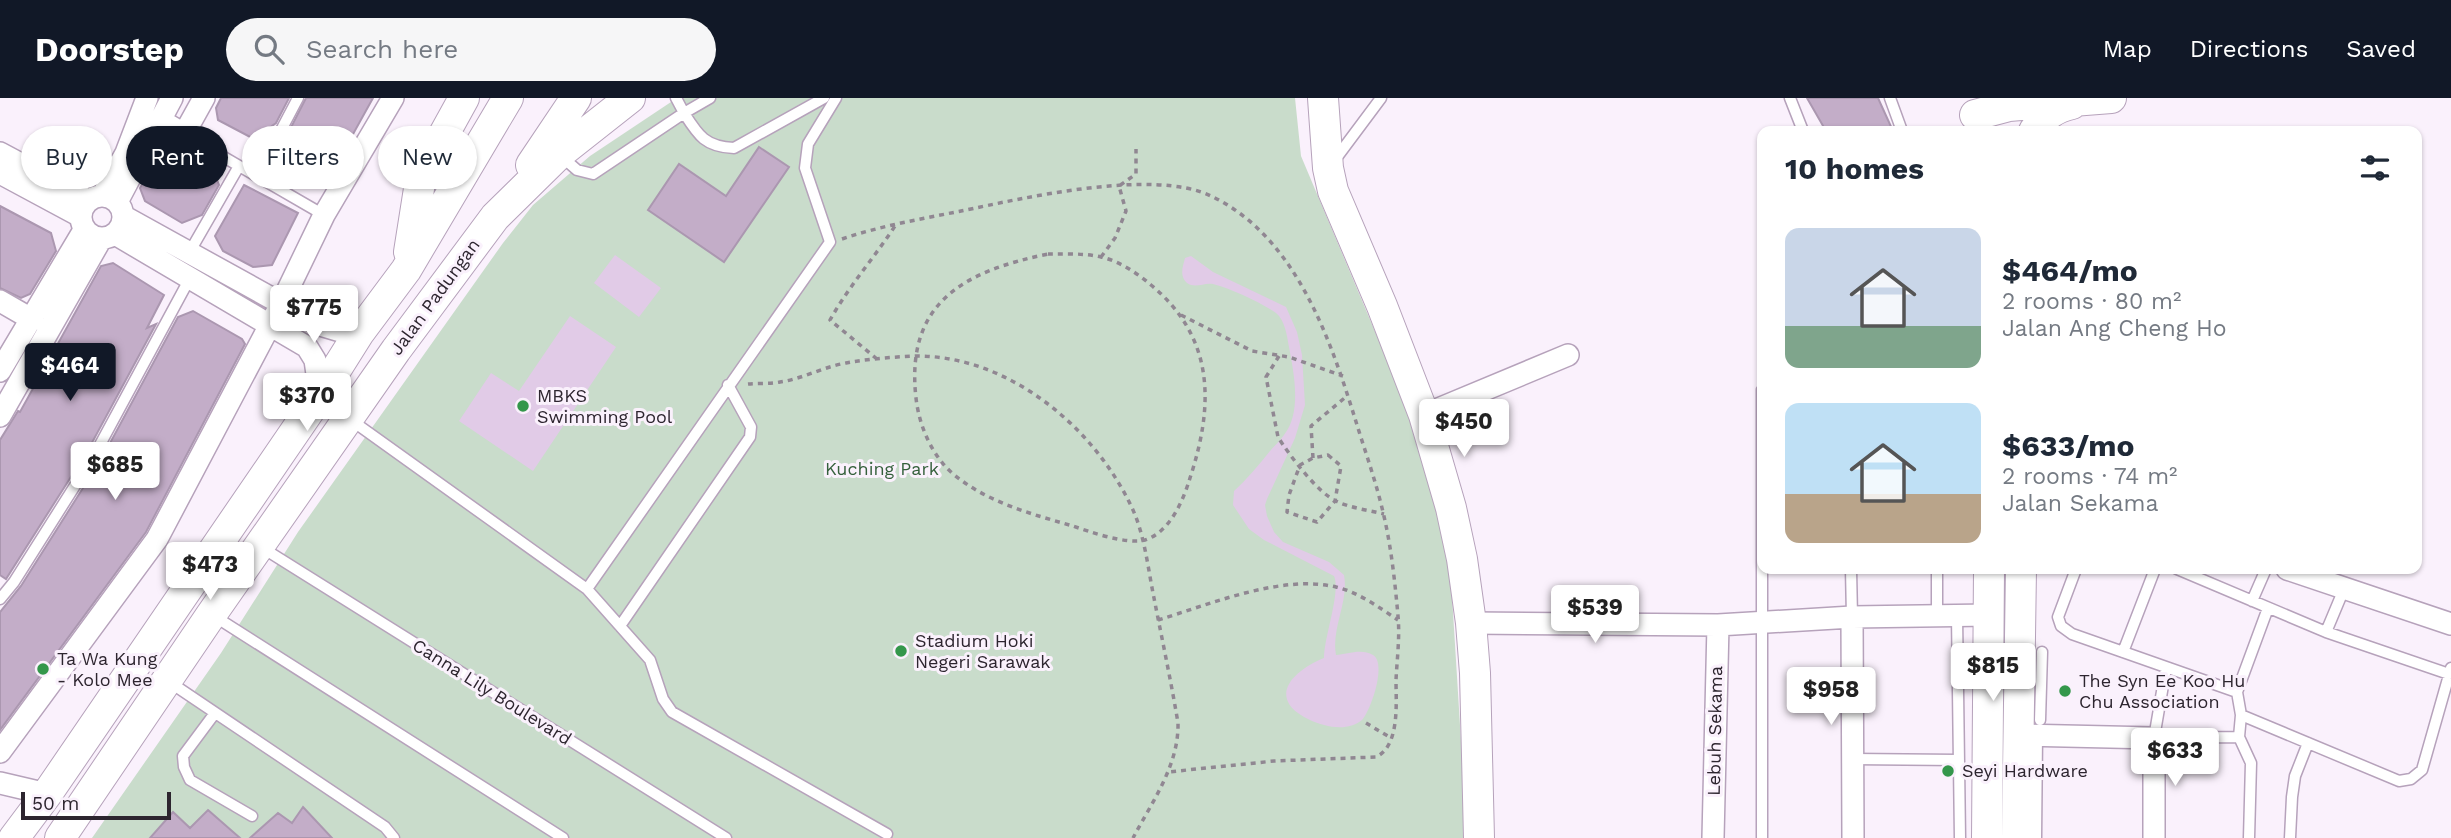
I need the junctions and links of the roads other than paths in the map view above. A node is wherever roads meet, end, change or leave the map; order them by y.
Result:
1 (172, 98) edge
2 (204, 98) edge
3 (299, 98) edge
4 (393, 98) edge
5 (464, 98) edge
6 (508, 98) edge
7 (576, 98) edge
8 (630, 98) edge
9 (676, 98) edge
10 (710, 98) edge
11 (824, 98) edge
12 (836, 98) edge
13 (1323, 98) edge
14 (1381, 98) edge
15 (1790, 98) edge
16 (1890, 98) edge
17 (2102, 99) edge
18 (139, 101) edge
19 (1975, 108) edge
20 (2010, 112) edge
21 (684, 113) junction
22 (160, 120) junction
23 (170, 126) edge
24 (188, 126) edge
25 (284, 126) edge
26 (1801, 126) edge
27 (1900, 126) edge
28 (2037, 126) edge
29 (0, 153) edge
30 (559, 154) junction
31 (228, 160) edge
32 (239, 166) junction
33 (242, 168) edge
34 (1328, 168) junction
35 (0, 173) edge
36 (279, 189) edge
37 (324, 215) junction
38 (101, 217) junction
39 (495, 217) junction
40 (188, 253) junction
41 (406, 270) junction
42 (190, 278) junction
43 (0, 301) edge
44 (281, 304) junction
45 (33, 320) junction
46 (270, 325) junction
47 (359, 333) junction
48 (1568, 355) dead end
49 (0, 372) edge
50 (729, 385) junction
51 (320, 396) junction
52 (1424, 415) junction
53 (0, 416) edge
54 (349, 418) junction
55 (259, 546) junction
56 (1760, 574) edge
57 (1851, 574) edge
58 (1938, 574) edge
59 (1991, 574) edge
60 (2023, 574) edge
61 (2074, 574) edge
62 (2153, 574) edge
63 (2188, 574) edge
64 (2264, 574) edge
65 (2301, 574) edge
66 (587, 589) junction
67 (2344, 589) junction
68 (0, 599) edge
69 (2252, 601) junction
70 (2268, 608) junction
71 (211, 615) junction
72 (1990, 615) junction
73 (1947, 616) junction
74 (1852, 617) junction
75 (1760, 622) junction
76 (1471, 623) junction
77 (2451, 624) edge
78 (1718, 625) junction
79 (620, 626) junction
80 (2326, 632) junction
81 (2042, 652) dead end
82 (2123, 653) junction
83 (2166, 668) junction
84 (2450, 671) edge
85 (168, 681) junction
86 (2030, 687) junction
87 (2236, 692) junction
88 (215, 713) junction
89 (2241, 715) junction
90 (2032, 730) junction
91 (2239, 737) junction
92 (2154, 738) junction
93 (2308, 743) junction
94 (0, 752) edge
95 (1852, 759) junction
96 (1958, 760) junction
97 (0, 783) edge
98 (47, 794) junction
99 (252, 816) dead end
100 (887, 834) dead end
101 (14, 838) edge
102 (60, 838) edge
103 (394, 838) edge
104 (563, 838) edge
105 (726, 838) edge
106 (1479, 838) edge
107 (1713, 838) edge
108 (1762, 838) edge
109 (1853, 838) edge
110 (1960, 838) edge
111 (1987, 838) edge
112 (2017, 838) edge
113 (2036, 838) edge
114 (2154, 838) edge
115 (2249, 838) edge
116 (2290, 838) edge

1 - 22 street
2 - 24 street
3 - 25 lane
4 - 37 street
5 - 41 main road
6 - 41 main road
7 - 39 main road
8 - 30 main road, Jalan Padungan
9 - 21 lane
10 - 21 lane
11 - 21 lane
12 - 50 lane
13 - 34 main road
14 - 34 lane
15 - 26 lane
16 - 27 lane
17 - 20 main road
17 - 28 main road
18 - 38 street
19 - 20 main road
21 - 30 lane
22 - 23 street
22 - 38 street
29 - 38 street
30 - 39 main road, Jalan Padungan
31 - 32 lane
32 - 33 lane
32 - 40 lane
34 - 52 main road
35 - 38 street
36 - 37 lane
37 - 44 street
38 - 40 street
38 - 42 street
38 - 45 street
38 - 53 street
39 - 54 main road, Jalan Padungan
40 - 44 street
41 - 47 main road
42 - 46 street
42 - 68 lane
43 - 45 street
44 - 46 street
44 - 47 street
45 - 49 street
46 - 51 street
46 - 94 street
47 - 51 main road
48 - 52 street
50 - 66 lane
50 - 79 lane
51 - 98 main road
52 - 76 main road
54 - 55 main road, Jalan Padungan
54 - 66 lane
55 - 71 main road, Jalan Padungan
55 - 105 lane, Canna Lily Boulevard
56 - 75 lane
57 - 74 lane
58 - 73 lane
59 - 72 main road
60 - 86 main road
61 - 82 lane
62 - 82 lane
63 - 69 lane
64 - 69 lane
65 - 67 street
66 - 79 lane
67 - 77 street
67 - 80 lane
69 - 70 lane
70 - 80 lane
70 - 87 lane
71 - 85 main road, Jalan Padungan
71 - 104 lane
72 - 73 street
72 - 111 main road
73 - 74 street
73 - 96 lane
74 - 75 street
74 - 95 street
75 - 78 street
75 - 108 lane
76 - 78 street
76 - 106 main road
78 - 107 street, Lebuh Sekama
79 - 100 lane
80 - 84 lane
81 - 86 lane
82 - 83 lane
83 - 87 lane
83 - 92 lane
84 - 93 lane
85 - 88 lane
85 - 102 main road, Jalan Padungan
86 - 90 main road
87 - 89 lane
88 - 99 lane
88 - 103 lane
89 - 91 lane
89 - 93 lane
90 - 92 street
90 - 112 main road
90 - 113 lane
91 - 92 lane
91 - 115 lane
92 - 114 street
93 - 116 lane
95 - 96 lane
95 - 109 street
96 - 110 lane
97 - 98 street
98 - 101 main road

